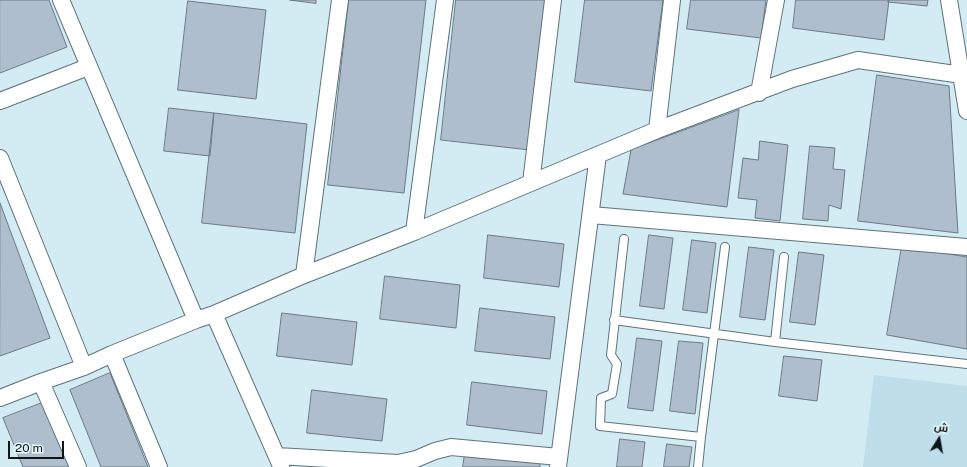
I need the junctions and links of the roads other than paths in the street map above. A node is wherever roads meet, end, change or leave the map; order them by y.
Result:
1 (61, 0) edge
2 (340, 0) edge
3 (445, 0) edge
4 (553, 0) edge
5 (672, 0) edge
6 (776, 0) edge
7 (949, 0) edge
8 (88, 67) junction
9 (964, 74) edge
10 (759, 92) junction
11 (0, 101) edge
12 (967, 111) edge
13 (657, 130) junction
14 (598, 154) junction
15 (0, 158) edge
16 (531, 183) junction
17 (591, 215) junction
18 (414, 232) junction
19 (624, 239) dead end
20 (725, 247) dead end
21 (967, 247) edge
22 (784, 257) dead end
23 (304, 275) junction
24 (214, 314) junction
25 (196, 320) junction
26 (614, 320) junction
27 (714, 334) junction
28 (775, 342) junction
29 (112, 354) junction
30 (967, 364) edge
31 (84, 367) junction
32 (41, 382) junction
33 (0, 398) edge
34 (701, 437) junction
35 (279, 462) edge
36 (558, 462) edge
37 (78, 467) edge
38 (159, 467) edge
39 (698, 467) edge

1 - 8 street
2 - 23 street
3 - 18 street
4 - 16 street
5 - 13 street
6 - 10 street
7 - 9 street
8 - 11 street
8 - 25 street
9 - 10 street
9 - 12 street
10 - 13 street
13 - 14 street
14 - 16 street
14 - 17 street
15 - 31 street
16 - 18 street
17 - 21 street
17 - 36 street
18 - 23 street
19 - 26 lane
20 - 27 lane
22 - 28 lane
23 - 24 street
24 - 25 street
24 - 35 street
25 - 29 street
26 - 27 lane
26 - 34 lane
27 - 28 lane
27 - 34 lane
28 - 30 lane
29 - 31 street
29 - 38 street
31 - 32 street
32 - 33 street
32 - 37 street
34 - 39 lane
35 - 36 street

